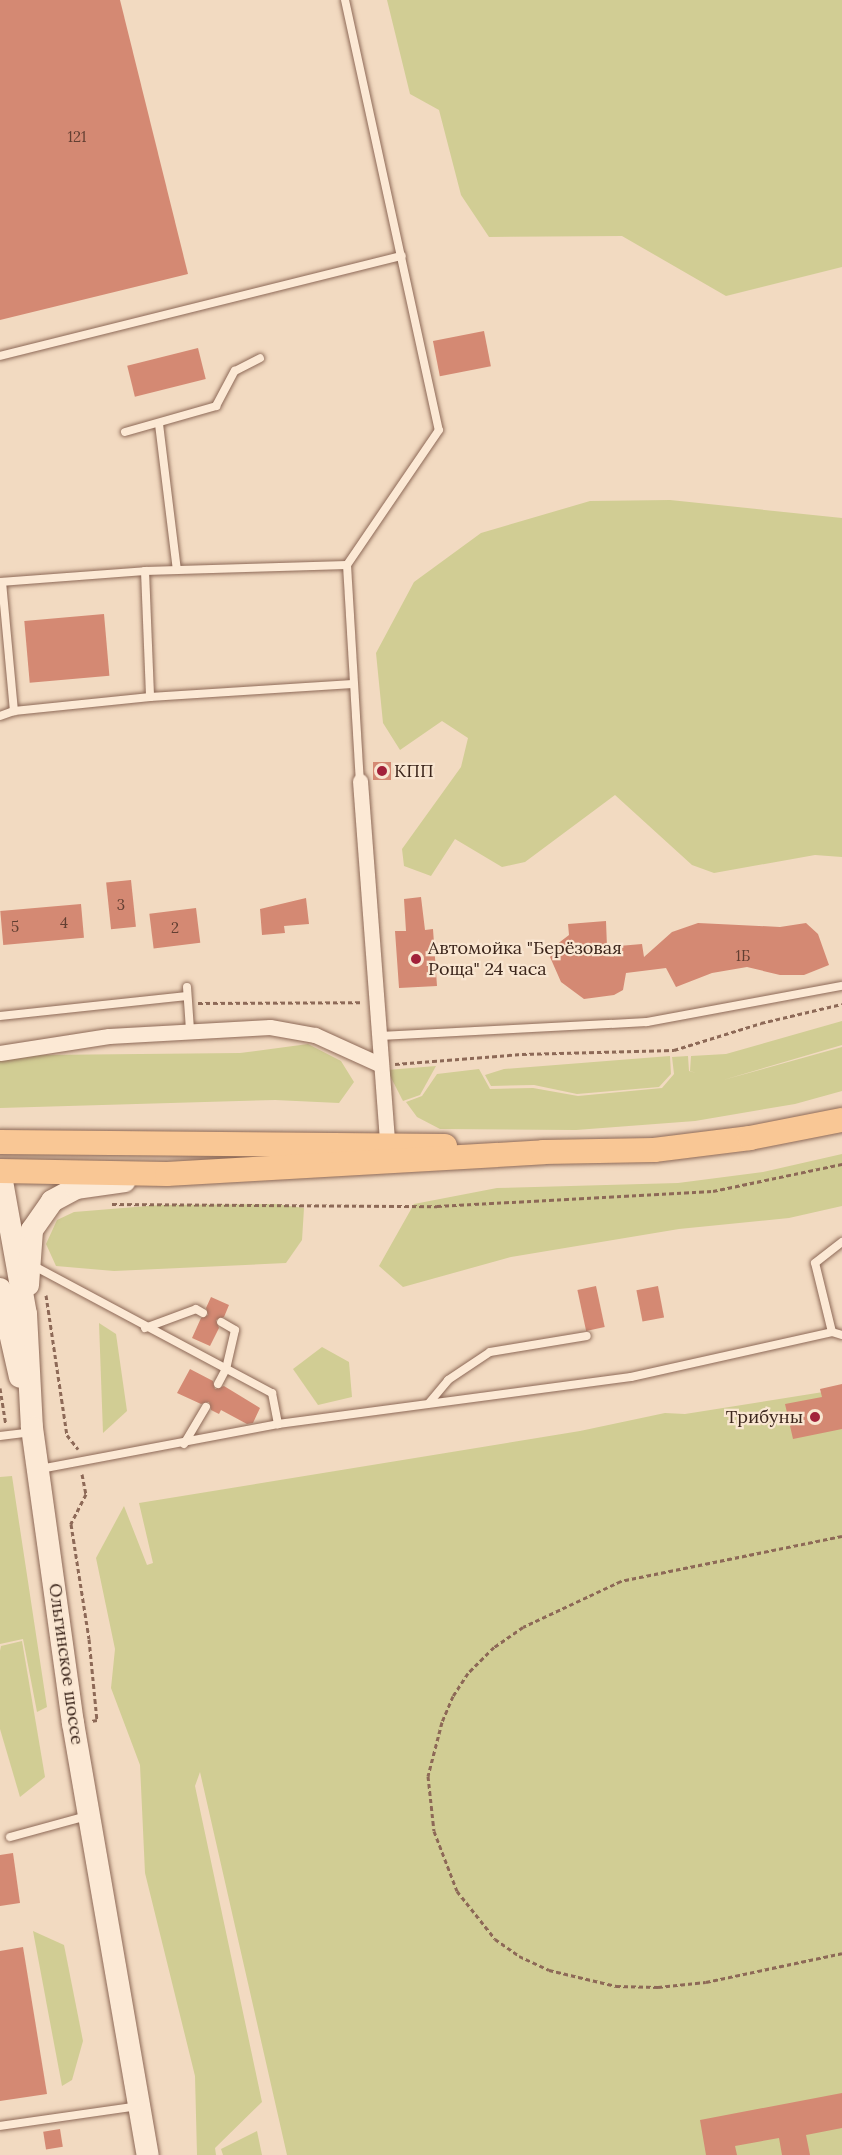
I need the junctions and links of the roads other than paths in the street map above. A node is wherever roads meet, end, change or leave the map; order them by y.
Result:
1 (345, 0) edge
2 (402, 256) junction
3 (0, 356) edge
4 (260, 358) dead end
5 (159, 424) junction
6 (125, 432) dead end
7 (347, 565) junction
8 (177, 570) junction
9 (144, 571) junction
10 (1, 582) edge
11 (353, 684) junction
12 (150, 697) junction
13 (14, 711) junction
14 (0, 716) edge
15 (360, 781) joint
16 (842, 986) edge
17 (188, 987) dead end
18 (187, 999) junction
19 (0, 1016) edge
20 (190, 1030) junction
21 (380, 1036) junction
22 (0, 1053) edge
23 (381, 1065) junction
24 (842, 1120) edge
25 (0, 1142) edge
26 (387, 1143) junction
27 (543, 1152) junction
28 (0, 1171) edge
29 (168, 1174) junction
30 (842, 1242) edge
31 (36, 1268) junction
32 (0, 1289) edge
33 (203, 1312) dead end
34 (26, 1314) junction
35 (221, 1322) dead end
36 (145, 1328) junction
37 (832, 1332) junction
38 (842, 1335) edge
39 (587, 1336) dead end
40 (226, 1369) junction
41 (218, 1384) dead end
42 (429, 1403) junction
43 (206, 1407) dead end
44 (278, 1424) junction
45 (33, 1430) junction
46 (4, 1435) edge
47 (184, 1444) junction
48 (38, 1469) junction
49 (88, 1815) junction
50 (10, 1838) dead end
51 (139, 2105) junction
52 (0, 2126) edge
53 (148, 2155) edge

1 - 2 lane
2 - 3 lane
2 - 7 lane
4 - 5 lane
5 - 6 lane
5 - 8 lane
7 - 8 lane
7 - 11 lane
8 - 9 lane
9 - 10 lane
9 - 12 lane
10 - 13 lane
11 - 12 lane
11 - 15 lane
12 - 13 lane
13 - 14 lane
15 - 21 street
16 - 21 lane
17 - 18 lane
18 - 19 lane
18 - 20 lane
20 - 22 street
20 - 23 street
21 - 23 street
23 - 26 street
24 - 27 main road
25 - 26 main road
26 - 27 main road
27 - 29 main road
28 - 29 main road
28 - 34 main road, Ольгинское шоссе
29 - 31 main road
30 - 37 lane
31 - 34 main road
31 - 36 lane
32 - 45 main road
33 - 36 lane
34 - 45 main road, Ольгинское шоссе
35 - 40 lane
36 - 40 lane
37 - 38 lane
37 - 42 lane
39 - 42 lane
40 - 41 lane
40 - 44 lane
42 - 44 lane
43 - 47 lane
44 - 47 lane
45 - 46 lane
45 - 48 main road, Ольгинское шоссе
47 - 48 lane
48 - 49 main road, Ольгинское шоссе
49 - 50 lane
49 - 51 main road, Ольгинское шоссе
51 - 52 lane
51 - 53 main road, Ольгинское шоссе

